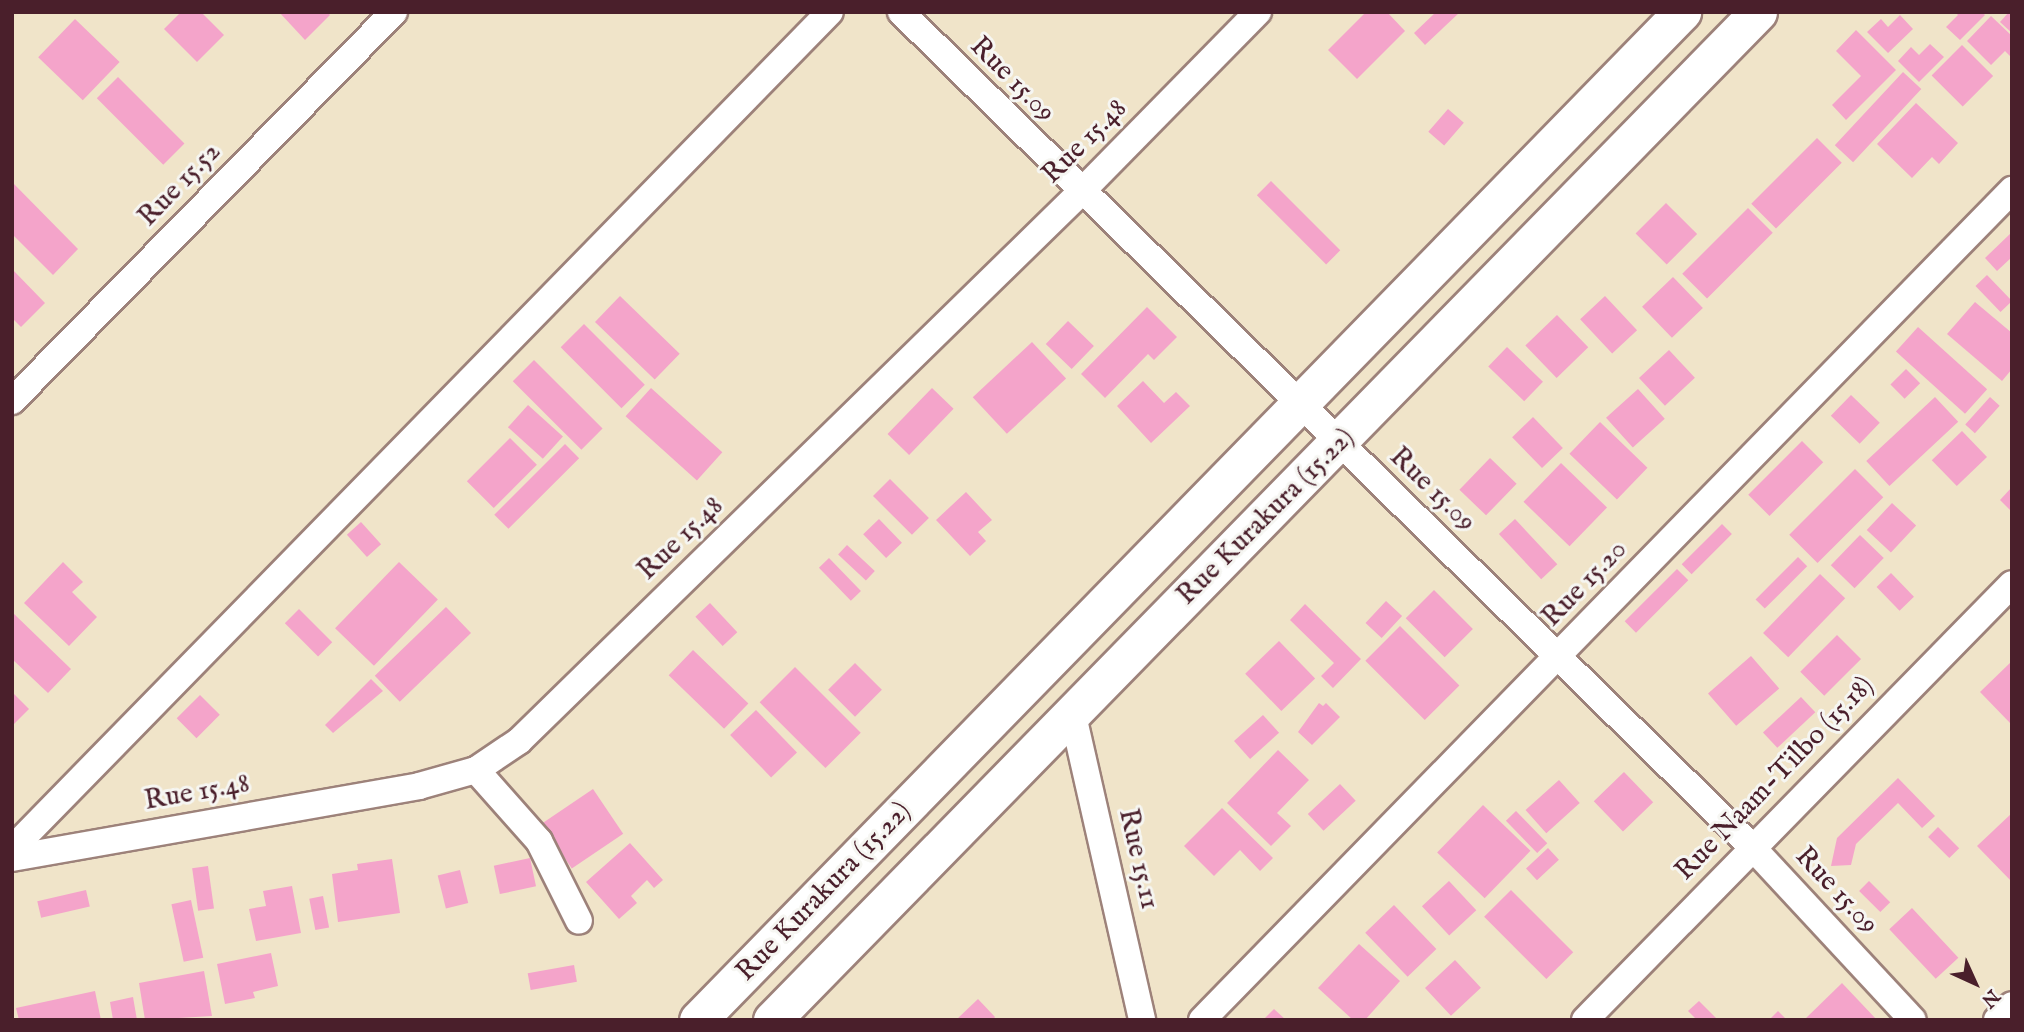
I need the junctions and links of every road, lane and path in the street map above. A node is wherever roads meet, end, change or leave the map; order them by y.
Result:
1 (394, 12) edge
2 (830, 12) edge
3 (901, 12) edge
4 (1258, 12) edge
5 (1682, 12) edge
6 (1758, 12) edge
7 (2012, 190) edge
8 (1080, 193) junction
9 (12, 401) edge
10 (1301, 407) junction
11 (1339, 443) junction
12 (2012, 584) edge
13 (1559, 656) junction
14 (1072, 711) junction
15 (476, 770) junction
16 (1752, 847) junction
17 (12, 849) edge
18 (12, 858) edge
19 (579, 921) dead end
20 (2012, 1005) edge
21 (698, 1020) edge
22 (772, 1020) edge
23 (1142, 1020) edge
24 (1202, 1020) edge
25 (1585, 1020) edge
26 (1913, 1020) edge
27 (1997, 1020) edge

1 - 9 street, Rue 15.52
2 - 17 street
3 - 8 street, Rue 15.09
4 - 8 street, Rue 15.48
5 - 10 main road, Rue Kurakura (15.22)
6 - 11 main road, Rue Kurakura (15.22)
7 - 13 street, Rue 15.20
8 - 10 street, Rue 15.09
8 - 15 street, Rue 15.48
10 - 11 street, Rue 15.09
10 - 21 main road, Rue Kurakura (15.22)
11 - 13 street, Rue 15.09
11 - 14 main road, Rue Kurakura (15.22)
12 - 16 street, Rue Naam-Tilbo (15.18)
13 - 16 street, Rue 15.09
13 - 24 street, Rue 15.20
14 - 22 main road, Rue Kurakura (15.22)
14 - 23 street, Rue 15.11
15 - 18 street, Rue 15.48
15 - 19 street
16 - 25 street, Rue Naam-Tilbo (15.18)
16 - 26 street, Rue 15.09
20 - 27 street

